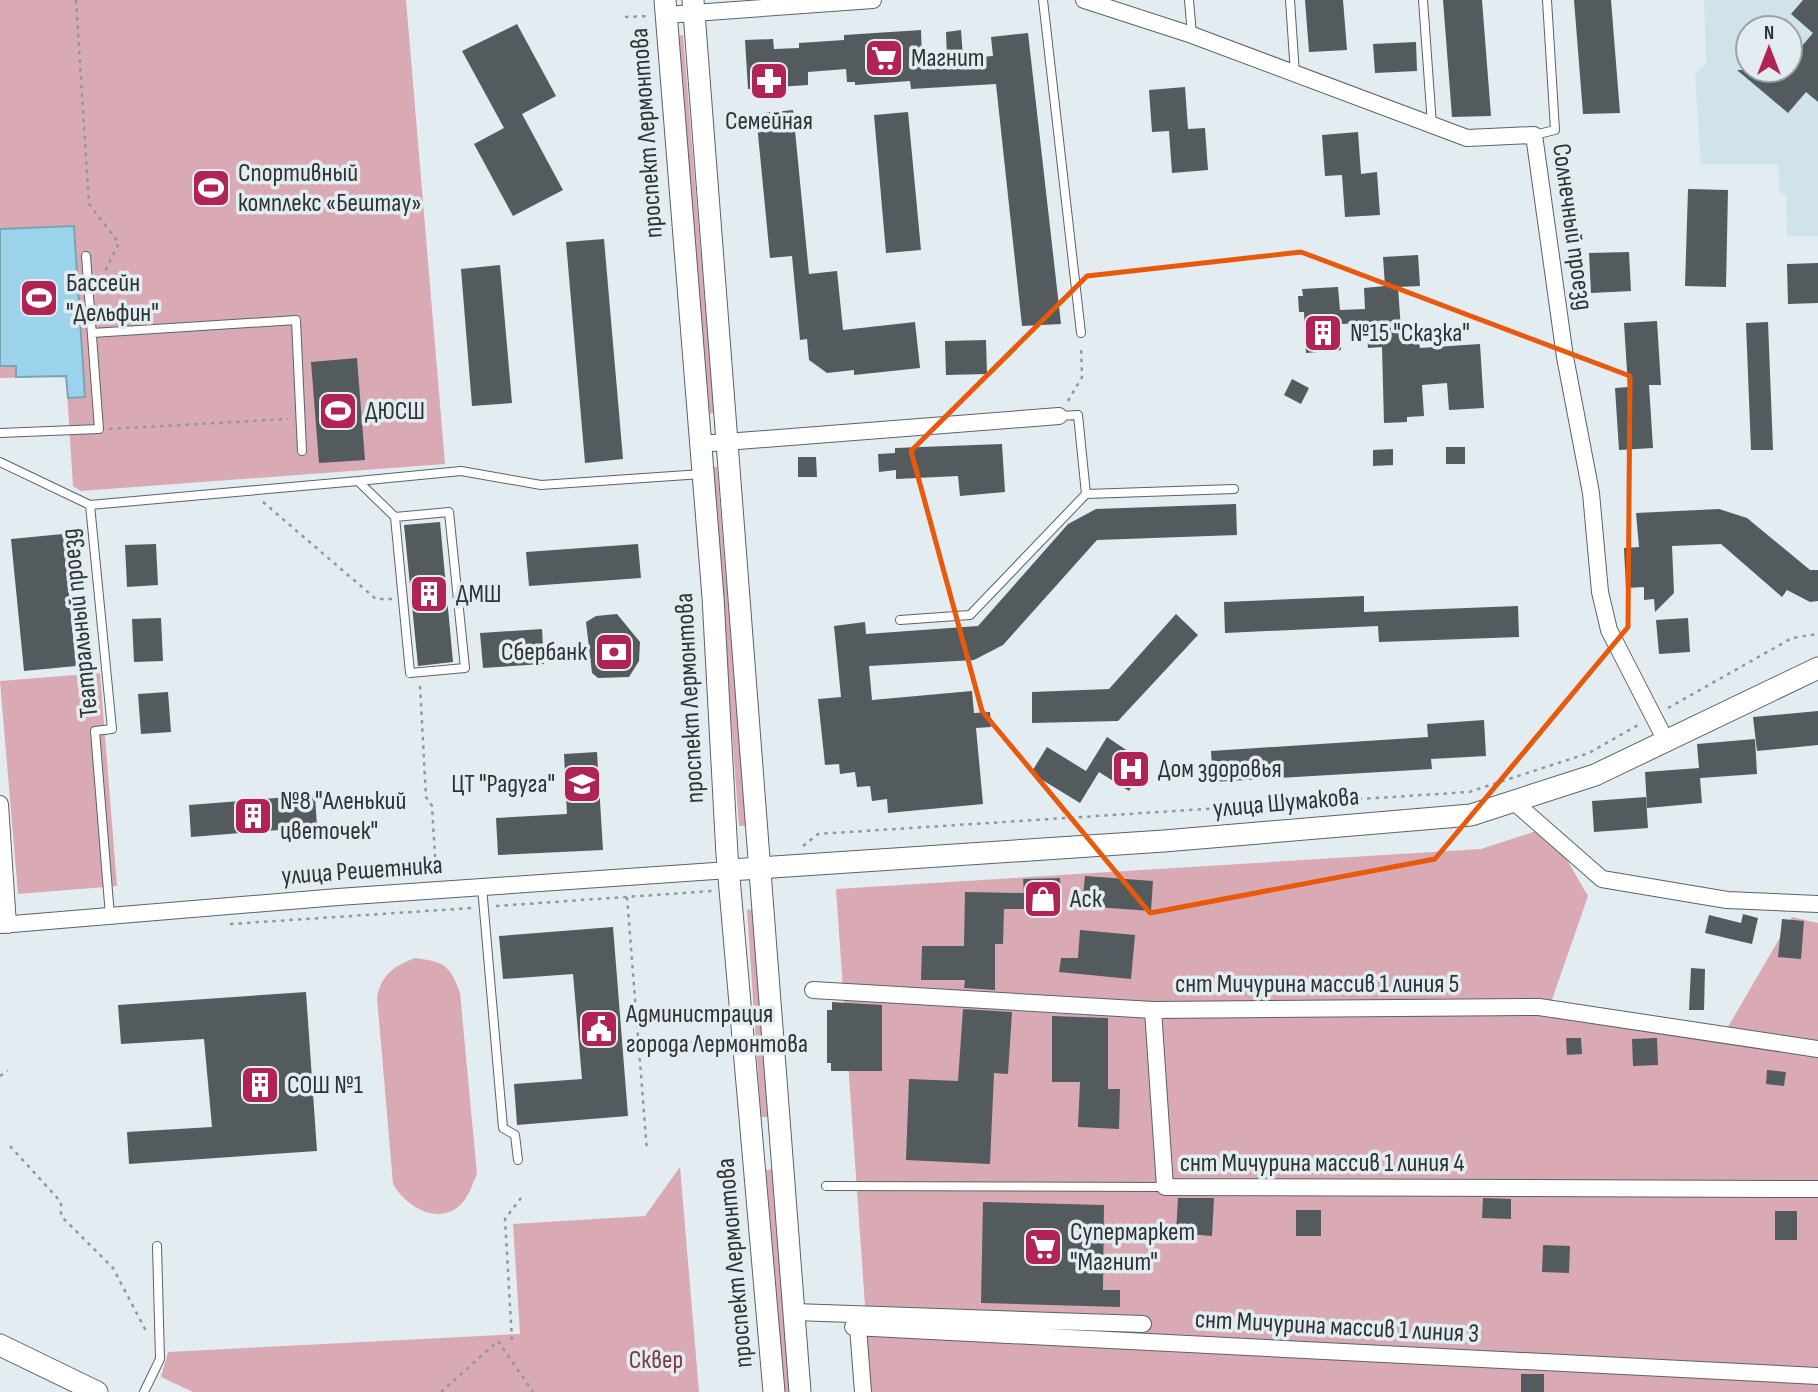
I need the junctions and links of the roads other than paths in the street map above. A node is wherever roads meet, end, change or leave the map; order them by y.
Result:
1 (873, 0) edge
2 (1043, 0) edge
3 (1084, 0) edge
4 (1189, 0) edge
5 (1290, 0) edge
6 (1423, 0) edge
7 (1547, 0) edge
8 (836, 2) edge
9 (693, 7) edge
10 (666, 8) edge
11 (1192, 35) junction
12 (1295, 74) junction
13 (1432, 125) junction
14 (1534, 135) junction
15 (86, 256) dead end
16 (92, 332) junction
17 (1081, 333) road end
18 (1059, 416) joint
19 (0, 433) edge
20 (700, 443) junction
21 (727, 443) junction
22 (302, 451) dead end
23 (0, 462) edge
24 (702, 474) junction
25 (358, 481) junction
26 (1234, 489) dead end
27 (1086, 494) junction
28 (90, 505) junction
29 (395, 517) junction
30 (900, 620) dead end
31 (1818, 668) edge
32 (1666, 741) junction
33 (1513, 802) junction
34 (0, 804) edge
35 (760, 867) junction
36 (730, 879) junction
37 (482, 887) junction
38 (1818, 904) edge
39 (110, 916) junction
40 (4, 925) edge
41 (813, 990) dead end
42 (1153, 1010) junction
43 (1818, 1049) edge
44 (519, 1160) dead end
45 (826, 1186) dead end
46 (1165, 1187) junction
47 (1818, 1189) edge
48 (157, 1246) dead end
49 (794, 1312) junction
50 (1143, 1324) dead end
51 (0, 1345) edge
52 (1818, 1376) edge
53 (97, 1392) edge
54 (144, 1392) edge
55 (774, 1392) edge
56 (800, 1392) edge
57 (863, 1392) edge

1 - 8 street
2 - 17 lane
3 - 11 street, Солнечный проезд
4 - 11 lane
5 - 12 lane
6 - 13 lane
7 - 14 lane
8 - 9 street
9 - 10 street
9 - 21 street, проспект Лермонтова
10 - 20 street, проспект Лермонтова
11 - 12 street, Солнечный проезд
12 - 13 street, Солнечный проезд
13 - 14 street, Солнечный проезд
14 - 32 street, Солнечный проезд
15 - 16 lane
16 - 19 lane
16 - 22 lane
18 - 21 street
18 - 27 lane
20 - 21 street
20 - 24 street, проспект Лермонтова
21 - 35 street, проспект Лермонтова
23 - 28 lane
24 - 25 lane, Театральный проезд
24 - 36 street, проспект Лермонтова
25 - 28 lane, Театральный проезд
25 - 29 lane
26 - 27 lane
27 - 30 lane
28 - 39 lane, Театральный проезд
29 - 29 lane
31 - 32 street, улица Шумакова
32 - 33 street, улица Шумакова
33 - 35 street, улица Шумакова
33 - 38 street
34 - 40 street
35 - 36 street, улица Шумакова
35 - 49 street, проспект Лермонтова
36 - 37 street, улица Решетника
36 - 55 street, проспект Лермонтова
37 - 39 street, улица Решетника
37 - 44 lane
39 - 40 street, улица Решетника
41 - 42 street, снт Мичурина массив 1 линия 5
42 - 43 street, снт Мичурина массив 1 линия 5
42 - 46 street
45 - 46 lane, снт Мичурина массив 1 линия 4
46 - 47 street, снт Мичурина массив 1 линия 4
48 - 54 lane
49 - 50 street
49 - 56 street, проспект Лермонтова
51 - 53 street
52 - 57 street, снт Мичурина массив 1 линия 3

